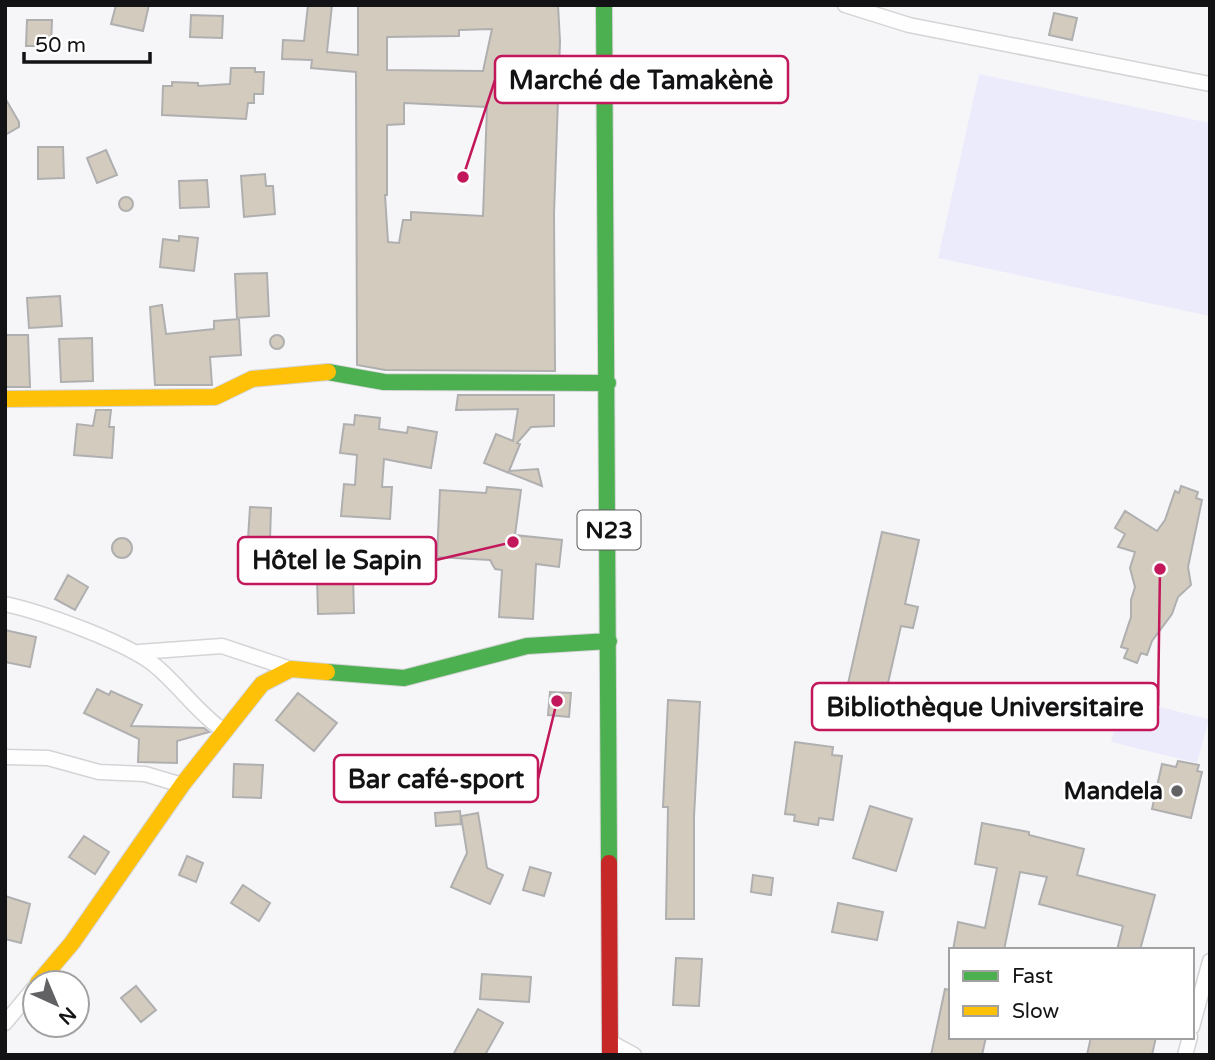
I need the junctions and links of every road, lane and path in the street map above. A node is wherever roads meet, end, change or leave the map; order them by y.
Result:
1 (604, 5) edge
2 (845, 5) edge
3 (1210, 84) edge
4 (608, 383) junction
5 (5, 399) edge
6 (5, 604) edge
7 (610, 641) junction
8 (139, 652) junction
9 (291, 669) junction
10 (224, 732) junction
11 (5, 757) edge
12 (182, 785) junction
13 (1210, 961) edge
14 (50, 969) edge
15 (21, 1004) edge
16 (1194, 1020) edge
17 (5, 1023) edge
18 (610, 1049) edge
19 (634, 1055) edge

1 - 4 main road, N23
2 - 3 street
4 - 5 main road
4 - 7 main road, N23
6 - 8 street
7 - 9 main road
7 - 18 main road, N23
8 - 9 street
8 - 10 street
9 - 10 main road
10 - 12 main road
11 - 12 street
12 - 14 main road
13 - 16 street
15 - 17 street
18 - 19 street

